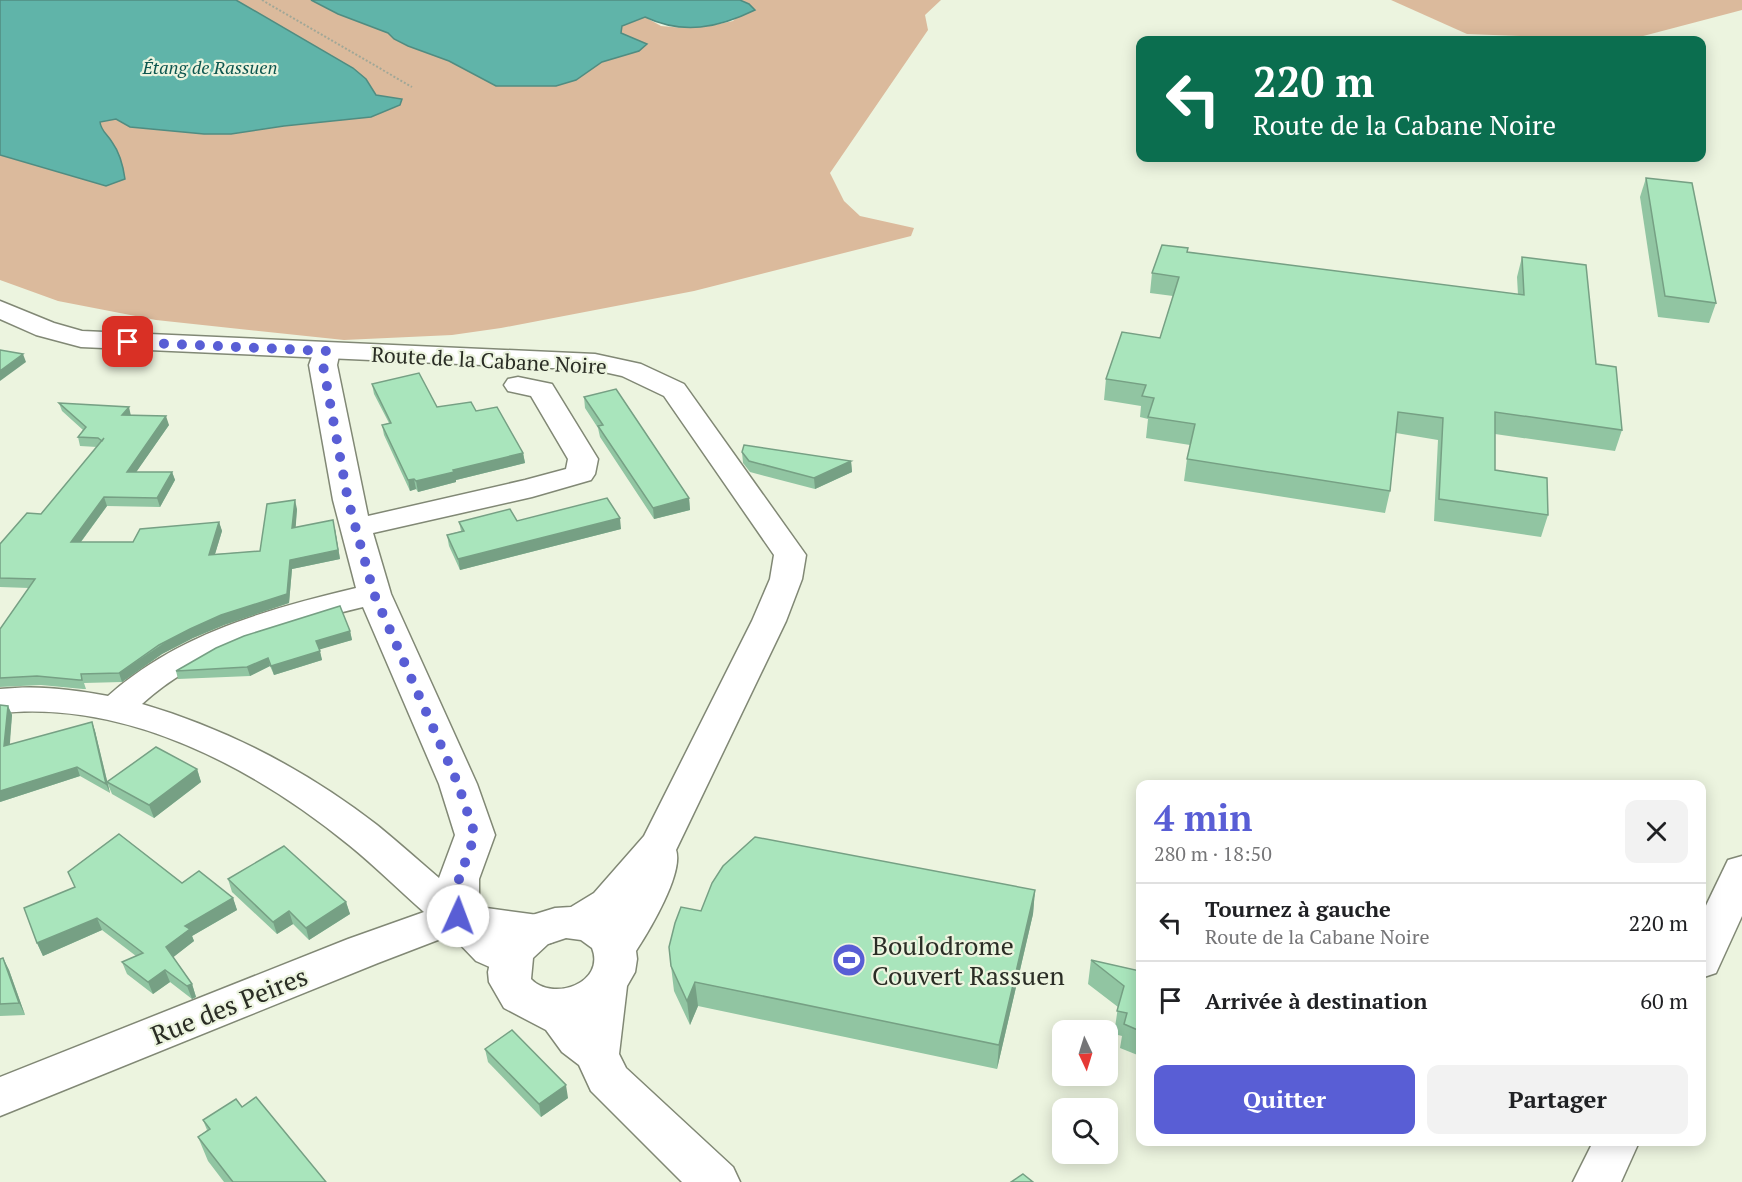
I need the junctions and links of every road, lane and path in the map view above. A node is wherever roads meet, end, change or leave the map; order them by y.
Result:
1 (262, 0) edge
2 (412, 87) dead end
3 (0, 309) edge
4 (326, 351) junction
5 (518, 385) dead end
6 (355, 528) junction
7 (374, 594) junction
8 (0, 701) edge
9 (114, 711) junction
10 (659, 845) junction
11 (1742, 871) edge
12 (458, 916) junction
13 (542, 938) junction
14 (1706, 950) edge
15 (610, 967) junction
16 (550, 1008) junction
17 (597, 1054) junction
18 (0, 1097) edge
19 (1614, 1146) edge
20 (716, 1182) edge
21 (1597, 1182) edge

1 - 2 path
3 - 4 street, Route de la Cabane Noire
4 - 6 street
4 - 10 street, Route de la Cabane Noire
5 - 6 street
6 - 7 street
7 - 9 street
7 - 12 street
8 - 9 street
9 - 12 street
10 - 13 street, Route de la Cabane Noire
10 - 15 street, Route de la Cabane Noire
11 - 14 street
12 - 13 street
12 - 18 street, Rue des Peires
13 - 15 street
13 - 16 street
15 - 16 street
15 - 17 street
16 - 17 street
17 - 20 street
19 - 21 street

